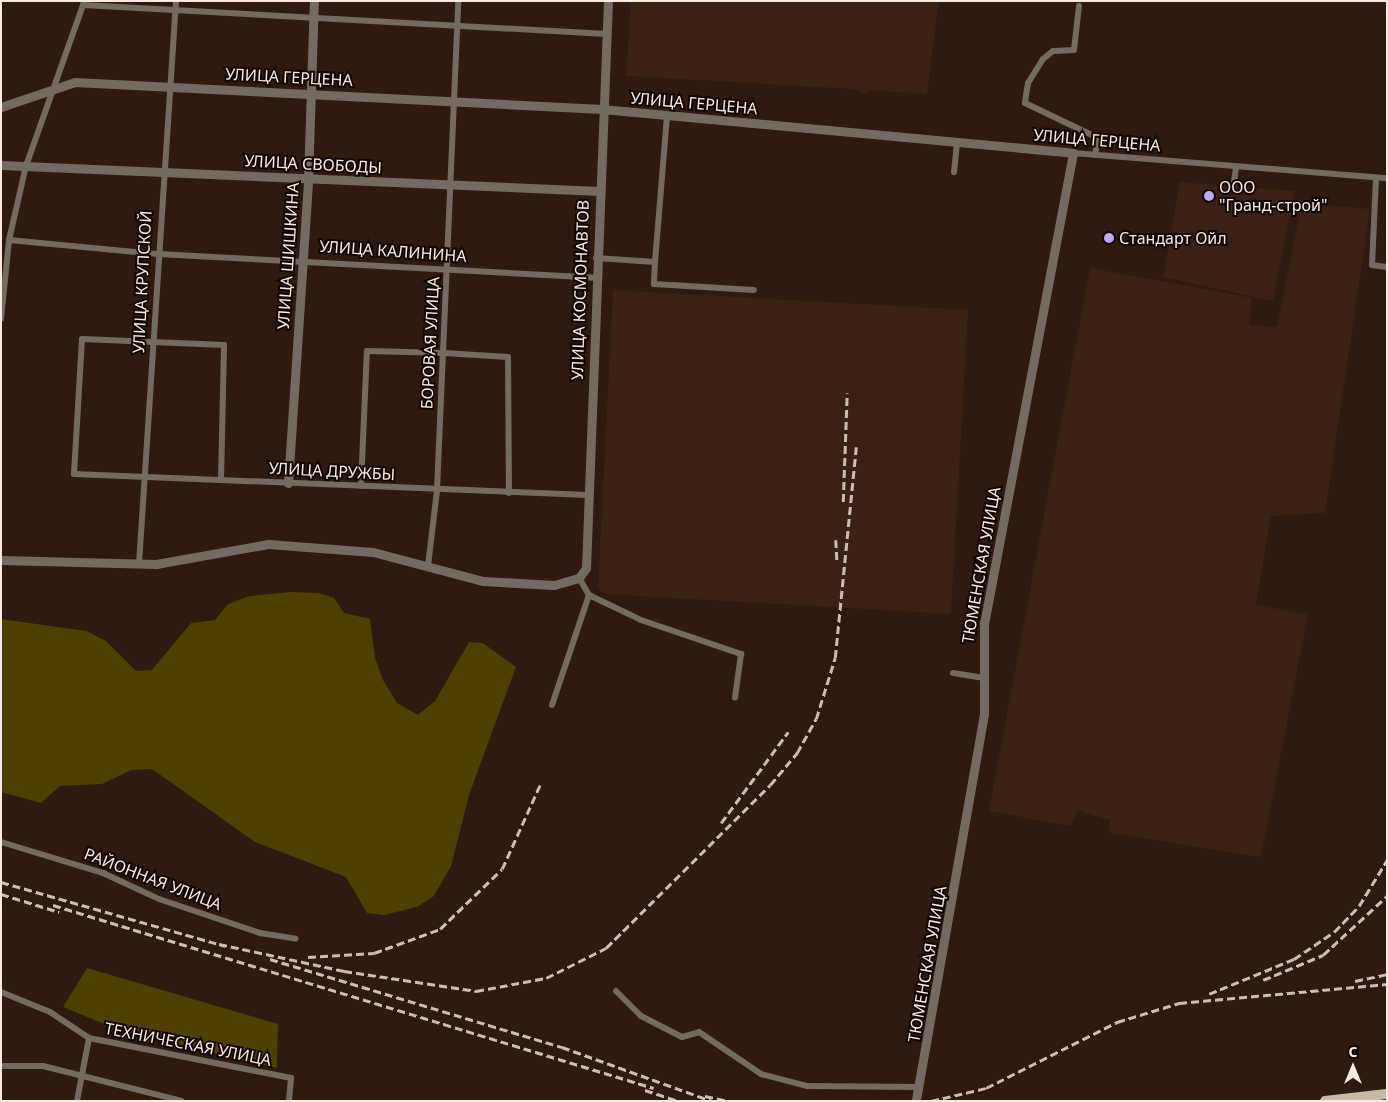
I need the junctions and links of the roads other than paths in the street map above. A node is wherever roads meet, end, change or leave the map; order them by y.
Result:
1 (176, 1) edge
2 (314, 1) edge
3 (458, 1) edge
4 (608, 1) edge
5 (84, 3) edge
6 (1078, 6) dead end
7 (176, 9) junction
8 (313, 19) junction
9 (456, 27) junction
10 (606, 34) junction
11 (55, 85) junction
12 (170, 86) junction
13 (310, 93) junction
14 (453, 99) junction
15 (1, 107) edge
16 (602, 110) junction
17 (667, 116) junction
18 (957, 142) junction
19 (1073, 153) junction
20 (1095, 155) junction
21 (1, 165) edge
22 (26, 166) junction
23 (1236, 167) junction
24 (163, 172) junction
25 (954, 172) dead end
26 (308, 178) junction
27 (1376, 178) junction
28 (1387, 178) edge
29 (452, 185) junction
30 (1233, 189) dead end
31 (599, 191) junction
32 (9, 240) junction
33 (158, 254) junction
34 (596, 258) junction
35 (303, 259) junction
36 (656, 262) junction
37 (1387, 266) edge
38 (448, 268) junction
39 (595, 278) junction
40 (754, 290) dead end
41 (1, 319) edge
42 (153, 339) junction
43 (444, 353) junction
44 (144, 477) junction
45 (221, 480) junction
46 (288, 483) junction
47 (361, 486) junction
48 (437, 490) junction
49 (509, 493) junction
50 (588, 495) junction
51 (1, 560) edge
52 (139, 564) junction
53 (428, 566) junction
54 (579, 578) junction
55 (589, 595) junction
56 (953, 673) dead end
57 (982, 678) junction
58 (735, 698) dead end
59 (552, 705) dead end
60 (1, 842) edge
61 (296, 939) dead end
62 (616, 991) dead end
63 (1, 992) edge
64 (89, 1038) junction
65 (1, 1066) edge
66 (82, 1074) junction
67 (919, 1086) junction
68 (1387, 1094) edge
69 (77, 1101) edge
70 (182, 1101) edge
71 (289, 1101) edge
72 (916, 1101) edge
73 (1325, 1101) edge

1 - 7 street, УЛИЦА КРУПСКОЙ
2 - 8 street, УЛИЦА ШИШКИНА
3 - 9 street, БОРОВАЯ УЛИЦА
4 - 10 street, УЛИЦА КОСМОНАВТОВ
5 - 7 street
5 - 11 street
6 - 20 street
7 - 8 street
7 - 12 street, УЛИЦА КРУПСКОЙ
8 - 9 street
8 - 13 street, УЛИЦА ШИШКИНА
9 - 10 street
9 - 14 street, БОРОВАЯ УЛИЦА
10 - 16 street, УЛИЦА КОСМОНАВТОВ
11 - 12 street, УЛИЦА ГЕРЦЕНА
11 - 15 street, УЛИЦА ГЕРЦЕНА
11 - 22 street
12 - 13 street, УЛИЦА ГЕРЦЕНА
12 - 24 street, УЛИЦА КРУПСКОЙ
13 - 14 street, УЛИЦА ГЕРЦЕНА
13 - 26 street, УЛИЦА ШИШКИНА
14 - 16 street, УЛИЦА ГЕРЦЕНА
14 - 29 street, БОРОВАЯ УЛИЦА
16 - 17 street, УЛИЦА ГЕРЦЕНА
16 - 31 street, УЛИЦА КОСМОНАВТОВ
17 - 18 street, УЛИЦА ГЕРЦЕНА
17 - 36 street
18 - 19 street, УЛИЦА ГЕРЦЕНА
18 - 25 street
19 - 20 street, УЛИЦА ГЕРЦЕНА
19 - 57 street, ТЮМЕНСКАЯ УЛИЦА
20 - 23 street, УЛИЦА ГЕРЦЕНА
21 - 22 street, УЛИЦА СВОБОДЫ
22 - 24 street, УЛИЦА СВОБОДЫ
22 - 32 street
23 - 27 street, УЛИЦА ГЕРЦЕНА
23 - 30 street
24 - 26 street, УЛИЦА СВОБОДЫ
24 - 33 street, УЛИЦА КРУПСКОЙ
26 - 29 street, УЛИЦА СВОБОДЫ
26 - 35 street, УЛИЦА ШИШКИНА
27 - 28 street, УЛИЦА ГЕРЦЕНА
27 - 37 street
29 - 31 street, УЛИЦА СВОБОДЫ
29 - 38 street, БОРОВАЯ УЛИЦА
31 - 34 street, УЛИЦА КОСМОНАВТОВ
32 - 33 street, УЛИЦА КАЛИНИНА
32 - 41 street
33 - 35 street, УЛИЦА КАЛИНИНА
33 - 42 street, УЛИЦА КРУПСКОЙ
34 - 36 street
34 - 39 street, УЛИЦА КОСМОНАВТОВ
35 - 38 street, УЛИЦА КАЛИНИНА
35 - 46 street, УЛИЦА ШИШКИНА
36 - 40 street
38 - 39 street, УЛИЦА КАЛИНИНА
38 - 43 street, БОРОВАЯ УЛИЦА
39 - 50 street, УЛИЦА КОСМОНАВТОВ
42 - 44 street, УЛИЦА КРУПСКОЙ
42 - 44 street, УЛИЦА ДРУЖБЫ
42 - 45 street
43 - 47 street
43 - 48 street, БОРОВАЯ УЛИЦА
43 - 49 street
44 - 45 street, УЛИЦА ДРУЖБЫ
44 - 52 street, УЛИЦА КРУПСКОЙ
45 - 46 street, УЛИЦА ДРУЖБЫ
46 - 47 street, УЛИЦА ДРУЖБЫ
47 - 48 street, УЛИЦА ДРУЖБЫ
48 - 49 street, УЛИЦА ДРУЖБЫ
48 - 53 street, БОРОВАЯ УЛИЦА
49 - 50 street, УЛИЦА ДРУЖБЫ
50 - 54 street, УЛИЦА КОСМОНАВТОВ
51 - 52 street
52 - 53 street
53 - 54 street
54 - 55 street
55 - 58 street
55 - 59 street
56 - 57 street
57 - 67 street, ТЮМЕНСКАЯ УЛИЦА
60 - 61 street, РАЙОННАЯ УЛИЦА
62 - 67 street
63 - 64 street, ТЕХНИЧЕСКАЯ УЛИЦА
64 - 66 street
64 - 71 street, ТЕХНИЧЕСКАЯ УЛИЦА
65 - 66 street
66 - 69 street
66 - 70 street
67 - 72 street, ТЮМЕНСКАЯ УЛИЦА
68 - 73 main road

